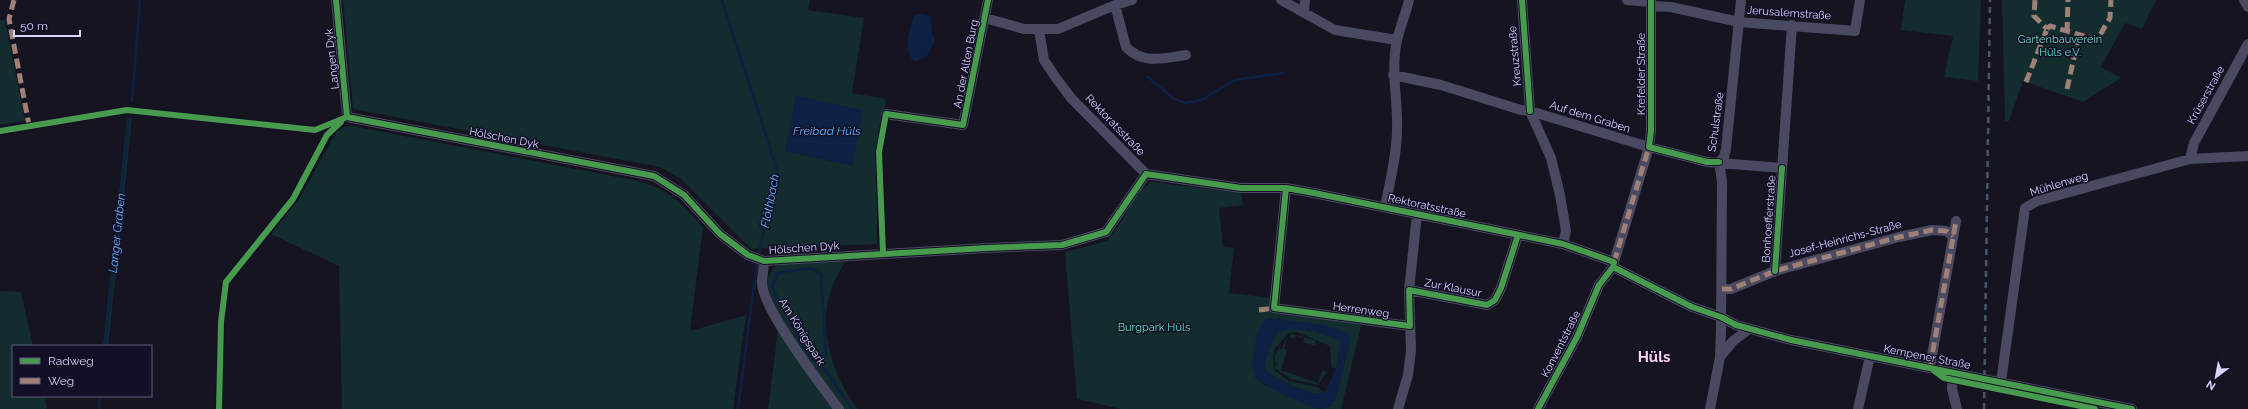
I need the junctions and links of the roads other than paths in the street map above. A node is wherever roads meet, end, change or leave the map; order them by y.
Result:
1 (336, 0) edge
2 (985, 0) edge
3 (1132, 0) edge
4 (1281, 0) edge
5 (1305, 0) edge
6 (1409, 0) edge
7 (1522, 0) edge
8 (1627, 0) edge
9 (1740, 0) edge
10 (1860, 0) edge
11 (2244, 0) edge
12 (1651, 2) edge
13 (1115, 5) junction
14 (2248, 8) edge
15 (1304, 13) junction
16 (985, 18) junction
17 (1738, 22) junction
18 (1792, 25) junction
19 (1039, 30) junction
20 (1397, 40) junction
21 (2248, 44) edge
22 (1186, 55) dead end
23 (1393, 75) junction
24 (1530, 111) junction
25 (886, 114) dead end
26 (347, 117) joint
27 (1649, 147) junction
28 (2248, 156) edge
29 (2190, 159) junction
30 (1719, 162) junction
31 (1782, 168) junction
32 (1146, 174) junction
33 (1286, 188) junction
34 (1385, 207) junction
35 (1417, 214) junction
36 (1956, 221) dead end
37 (1518, 235) junction
38 (1953, 236) junction
39 (1563, 244) junction
40 (764, 261) junction
41 (1613, 264) junction
42 (1775, 271) junction
43 (1722, 289) junction
44 (1410, 290) junction
45 (1722, 317) junction
46 (1410, 326) junction
47 (1748, 330) junction
48 (1870, 356) junction
49 (1720, 357) junction
50 (1930, 367) junction
51 (1953, 372) junction
52 (2001, 382) junction
53 (2106, 407) edge
54 (1540, 408) edge
55 (839, 409) edge
56 (1398, 409) edge
57 (1710, 409) edge
58 (1858, 409) edge
59 (1956, 409) edge
60 (2132, 409) edge

1 - 26 street, Langen Dyk
2 - 16 street, An der Alten Burg
3 - 13 street
4 - 15 street
5 - 15 street
6 - 20 street
7 - 24 street, Kreuzstraße
8 - 12 street, Jerusalemstraße
9 - 17 street, Schulstraße
10 - 18 street, Jerusalemstraße
11 - 14 street
12 - 17 street, Jerusalemstraße
12 - 27 street, Krefelder Straße
13 - 19 street
13 - 22 street
15 - 20 street
16 - 19 street
16 - 25 street, An der Alten Burg
17 - 18 street, Jerusalemstraße
17 - 30 street, Schulstraße
18 - 31 street, Bonhoefferstraße
19 - 32 street, Rektoratsstraße
20 - 23 street
21 - 29 street, Krüserstraße
23 - 24 street, Auf dem Graben
23 - 34 street
24 - 27 street, Auf dem Graben
24 - 39 street, Kreuzstraße
26 - 40 street, Hölschen Dyk
27 - 30 street, Auf dem Graben
27 - 41 street, Krefelder Straße
28 - 29 street, Mühlenweg
29 - 52 street, Mühlenweg
30 - 31 street, Auf dem Graben
30 - 43 street, Schulstraße
31 - 42 street, Bonhoefferstraße
32 - 33 street, Rektoratsstraße
32 - 40 street, Hölschen Dyk
33 - 34 street, Rektoratsstraße
33 - 46 street, Herrenweg
34 - 35 street, Rektoratsstraße
35 - 37 street, Rektoratsstraße
35 - 44 street
36 - 38 street
37 - 39 street, Rektoratsstraße
37 - 44 street, Zur Klausur
38 - 42 street, Josef-Heinrichs-Straße
38 - 50 street
39 - 41 street, Rektoratsstraße
40 - 55 street, Am Königspark
41 - 45 street, Kempener Straße
41 - 54 street, Konventstraße
42 - 43 street, Josef-Heinrichs-Straße
43 - 45 street, Schulstraße
44 - 46 street
45 - 47 street, Kempener Straße
45 - 49 street, Schulstraße
46 - 56 street
47 - 48 street, Kempener Straße
47 - 49 street
48 - 50 street, Kempener Straße
48 - 58 street
49 - 57 street, Schulstraße
50 - 51 street, Kempener Straße
51 - 52 street, Kempener Straße
51 - 59 street, Kempener Straße
52 - 53 street, Kempener Straße
53 - 60 street, Kempener Straße

